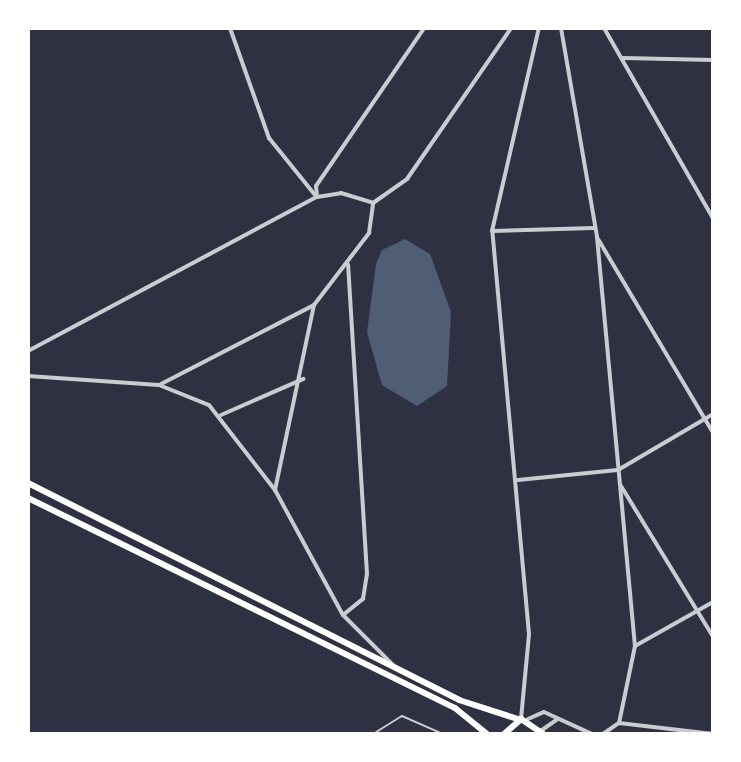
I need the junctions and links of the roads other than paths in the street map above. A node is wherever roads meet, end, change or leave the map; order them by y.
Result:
1 (230, 28) edge
2 (424, 28) edge
3 (511, 28) edge
4 (539, 28) edge
5 (561, 28) edge
6 (604, 28) edge
7 (623, 58) junction
8 (713, 60) edge
9 (317, 197) junction
10 (373, 203) junction
11 (713, 218) edge
12 (594, 228) junction
13 (492, 231) junction
14 (597, 237) junction
15 (348, 265) junction
16 (314, 305) junction
17 (28, 351) edge
18 (28, 376) edge
19 (303, 379) junction
20 (159, 385) junction
21 (713, 414) edge
22 (221, 415) junction
23 (705, 419) junction
24 (713, 433) edge
25 (618, 470) junction
26 (518, 480) junction
27 (28, 483) edge
28 (619, 484) junction
29 (275, 490) junction
30 (28, 498) edge
31 (713, 602) edge
32 (697, 611) junction
33 (343, 615) junction
34 (713, 637) edge
35 (635, 646) junction
36 (395, 667) junction
37 (522, 719) junction
38 (558, 719) junction
39 (619, 723) junction
40 (543, 732) edge
41 (373, 734) edge
42 (443, 734) edge
43 (487, 734) edge
44 (504, 734) edge
45 (592, 734) edge
46 (603, 734) edge
47 (713, 734) edge

1 - 9 street
2 - 9 street
3 - 10 street
4 - 13 street
5 - 12 street
6 - 7 street
7 - 8 street
7 - 11 street
9 - 10 street
9 - 17 street
10 - 15 street
12 - 13 street
12 - 14 street
13 - 26 street
14 - 23 street
14 - 25 street
15 - 16 street
15 - 33 street
16 - 19 street
16 - 20 street
18 - 20 street
19 - 22 street
19 - 29 street
20 - 22 street
21 - 23 street
22 - 29 street
23 - 24 street
23 - 25 street
25 - 26 street
25 - 28 street
26 - 37 street
27 - 36 main road
28 - 32 street
28 - 35 street
29 - 33 street
30 - 43 main road
31 - 32 street
32 - 34 street
32 - 35 street
33 - 36 street
35 - 39 street
36 - 37 main road
37 - 38 street
37 - 40 main road
37 - 44 main road
38 - 40 street
38 - 45 street
39 - 46 street
39 - 47 street
41 - 42 lane

